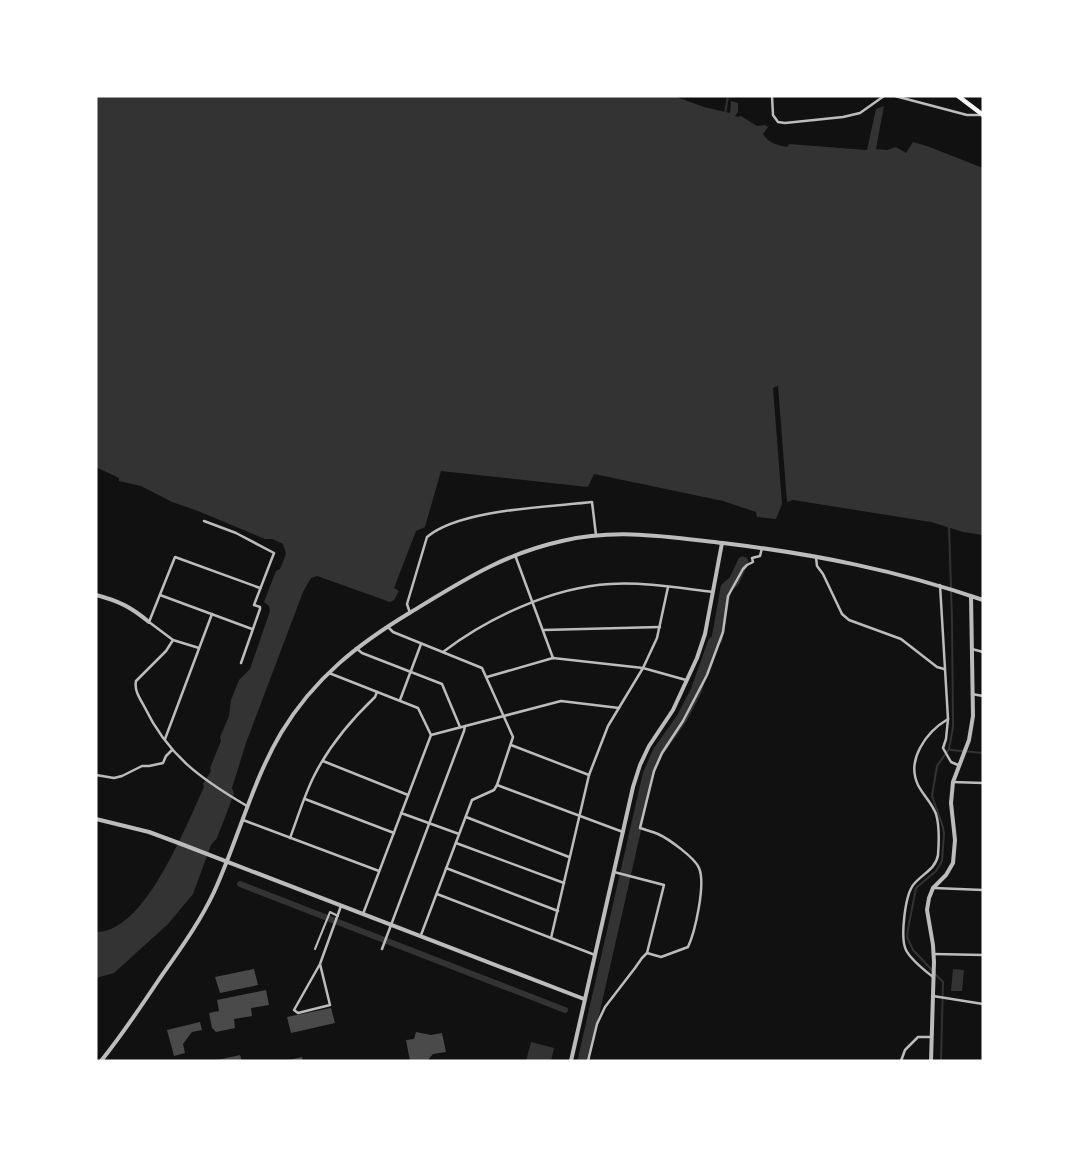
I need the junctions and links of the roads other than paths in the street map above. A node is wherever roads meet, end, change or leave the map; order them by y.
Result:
1 (772, 96) edge
2 (884, 96) edge
3 (895, 96) edge
4 (958, 96) edge
5 (983, 115) edge
6 (204, 521) dead end
7 (596, 535) junction
8 (722, 543) junction
9 (761, 548) junction
10 (516, 555) junction
11 (816, 556) junction
12 (941, 586) junction
13 (668, 587) junction
14 (260, 588) junction
15 (713, 592) junction
16 (96, 595) edge
17 (160, 595) junction
18 (971, 596) junction
19 (983, 600) edge
20 (533, 601) junction
21 (410, 613) junction
22 (212, 614) junction
23 (149, 622) junction
24 (388, 626) junction
25 (660, 627) junction
26 (252, 629) junction
27 (544, 630) junction
28 (173, 640) junction
29 (421, 644) junction
30 (199, 648) junction
31 (356, 648) junction
32 (971, 649) junction
33 (443, 652) junction
34 (983, 652) edge
35 (553, 658) junction
36 (241, 663) dead end
37 (643, 668) junction
38 (944, 669) junction
39 (328, 672) junction
40 (410, 672) junction
41 (487, 677) junction
42 (687, 680) junction
43 (377, 692) junction
44 (972, 694) junction
45 (983, 696) edge
46 (400, 700) junction
47 (619, 708) junction
48 (504, 715) junction
49 (948, 718) junction
50 (465, 726) junction
51 (460, 728) junction
52 (430, 735) junction
53 (165, 740) junction
54 (511, 745) junction
55 (172, 750) junction
56 (323, 761) junction
57 (958, 765) junction
58 (96, 775) edge
59 (589, 775) junction
60 (952, 782) junction
61 (983, 783) edge
62 (497, 785) junction
63 (408, 795) junction
64 (305, 799) junction
65 (248, 807) junction
66 (401, 814) junction
67 (466, 816) junction
68 (579, 817) junction
69 (96, 819) edge
70 (243, 820) junction
71 (430, 824) junction
72 (623, 832) junction
73 (394, 833) junction
74 (459, 834) junction
75 (290, 838) junction
76 (456, 843) junction
77 (570, 857) junction
78 (227, 862) junction
79 (446, 868) junction
80 (379, 872) junction
81 (614, 872) junction
82 (564, 884) junction
83 (933, 888) junction
84 (983, 890) edge
85 (436, 894) junction
86 (341, 906) junction
87 (558, 911) junction
88 (363, 915) junction
89 (338, 916) junction
90 (391, 926) junction
91 (420, 937) junction
92 (552, 938) junction
93 (383, 947) dead end
94 (315, 949) dead end
95 (647, 953) junction
96 (933, 954) junction
97 (595, 955) junction
98 (983, 955) edge
99 (320, 964) junction
100 (933, 976) junction
101 (932, 996) junction
102 (584, 999) junction
103 (983, 1004) edge
104 (931, 1037) junction
105 (101, 1061) edge
106 (570, 1061) edge
107 (588, 1061) edge
108 (901, 1061) edge
109 (931, 1061) edge

1 - 2 street
3 - 5 street
4 - 5 main road
6 - 14 street
7 - 8 street
7 - 10 street
7 - 21 street
8 - 9 street
8 - 15 street
9 - 11 street
9 - 95 street
10 - 20 street
10 - 21 street
11 - 12 street
11 - 38 street
12 - 18 street
12 - 38 street
13 - 15 street
13 - 20 street
13 - 25 street
14 - 17 street
14 - 26 street
15 - 42 street
16 - 23 street
17 - 22 street
17 - 23 street
18 - 19 street
18 - 32 street
20 - 27 street
20 - 33 street
21 - 24 street
22 - 26 street
22 - 30 street
23 - 28 street
24 - 29 street
24 - 31 street
25 - 27 street
25 - 37 street
26 - 36 street
27 - 35 street
28 - 30 street
28 - 53 street
29 - 33 street
29 - 40 street
30 - 53 street
31 - 39 street
31 - 40 street
32 - 34 street
32 - 44 street
33 - 41 street
35 - 37 street
35 - 41 street
37 - 42 street
37 - 47 street
38 - 49 street
39 - 43 street
39 - 65 street
40 - 46 street
40 - 51 street
41 - 48 street
42 - 72 street
43 - 46 street
43 - 56 street
44 - 45 street
44 - 57 street
46 - 52 street
47 - 48 street
47 - 59 street
48 - 50 street
48 - 54 street
49 - 57 street
49 - 100 street
50 - 51 street
50 - 71 street
51 - 52 street
52 - 63 street
53 - 55 street
54 - 59 street
54 - 62 street
55 - 58 street
55 - 65 street
56 - 63 street
56 - 64 street
57 - 60 street
59 - 68 street
60 - 61 street
60 - 83 street
62 - 67 street
62 - 68 street
63 - 66 street
64 - 73 street
64 - 75 street
65 - 70 street
66 - 71 street
66 - 73 street
67 - 74 street
67 - 77 street
68 - 72 street
68 - 77 street
69 - 78 street
70 - 75 street
70 - 78 street
71 - 74 street
71 - 90 street
72 - 81 street
73 - 80 street
74 - 76 street
75 - 80 street
76 - 79 street
76 - 82 street
77 - 82 street
78 - 86 street
78 - 105 street
79 - 85 street
79 - 87 street
80 - 88 street
81 - 95 street
81 - 97 street
82 - 87 street
83 - 84 street
83 - 96 street
85 - 91 street
85 - 92 street
86 - 88 street
86 - 89 street
87 - 92 street
88 - 90 street
89 - 94 street
89 - 99 street
90 - 91 street
90 - 93 street
91 - 102 street
92 - 97 street
95 - 107 street
96 - 98 street
96 - 100 street
97 - 102 street
99 - 99 street
100 - 101 street
101 - 103 street
101 - 104 street
102 - 106 street
104 - 108 street
104 - 109 street

